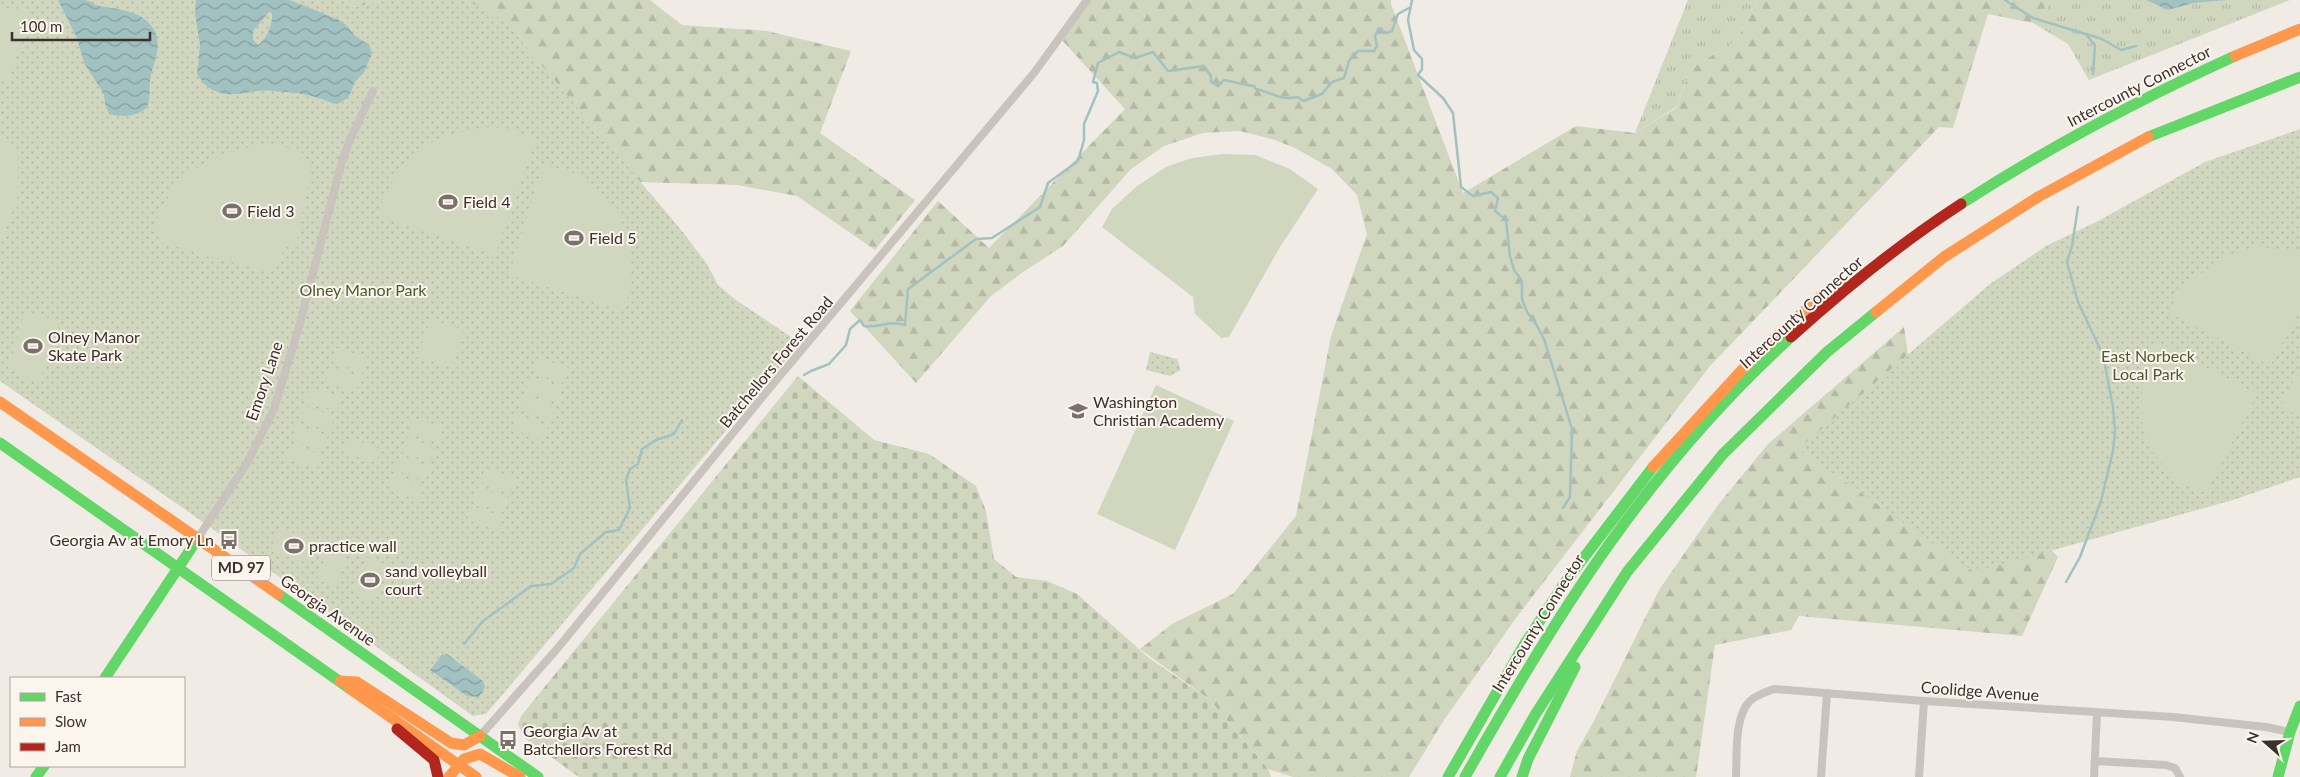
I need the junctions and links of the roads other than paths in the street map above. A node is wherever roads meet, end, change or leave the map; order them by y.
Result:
1 (1087, 0) edge
2 (2300, 29) edge
3 (2300, 77) edge
4 (374, 91) dead end
5 (1851, 285) junction
6 (0, 402) edge
7 (0, 443) edge
8 (198, 538) junction
9 (178, 568) junction
10 (1606, 604) junction
11 (106, 677) edge
12 (340, 681) junction
13 (1827, 693) junction
14 (1924, 701) junction
15 (2300, 706) edge
16 (383, 712) junction
17 (2097, 713) junction
18 (2290, 732) junction
19 (480, 736) junction
20 (2095, 761) junction
21 (458, 764) junction
22 (438, 777) edge
23 (449, 777) edge
24 (476, 777) edge
25 (520, 777) edge
26 (538, 777) edge
27 (1448, 777) edge
28 (1465, 777) edge
29 (1500, 777) edge
30 (1522, 777) edge
31 (1736, 777) edge
32 (1821, 777) edge
33 (1919, 777) edge
34 (2094, 777) edge
35 (2180, 777) edge
36 (2278, 777) edge

1 - 19 street, Batchellors Forest Road
2 - 5 main road, Intercounty Connector
3 - 10 main road
4 - 8 street, Emory Lane
5 - 27 main road
5 - 28 main road, Intercounty Connector
6 - 8 main road, Georgia Avenue / MD 97
7 - 9 main road, MD 97
8 - 9 main road, Emory Lane
8 - 19 main road, Georgia Avenue / MD 97
9 - 11 main road, Emory Lane
9 - 12 main road, MD 97
10 - 29 main road
10 - 30 main road
12 - 16 main road, MD 97
12 - 19 main road
13 - 14 street, Coolidge Avenue
13 - 31 street, Coolidge Avenue
13 - 32 street
14 - 17 street, Coolidge Avenue
14 - 33 street
15 - 18 main road
16 - 21 main road, MD 97
16 - 22 main road
17 - 18 street, Coolidge Avenue
17 - 20 street
18 - 36 main road
19 - 26 main road, Georgia Avenue / MD 97
20 - 34 street
20 - 35 street
21 - 23 main road
21 - 24 main road, MD 97
21 - 25 main road

